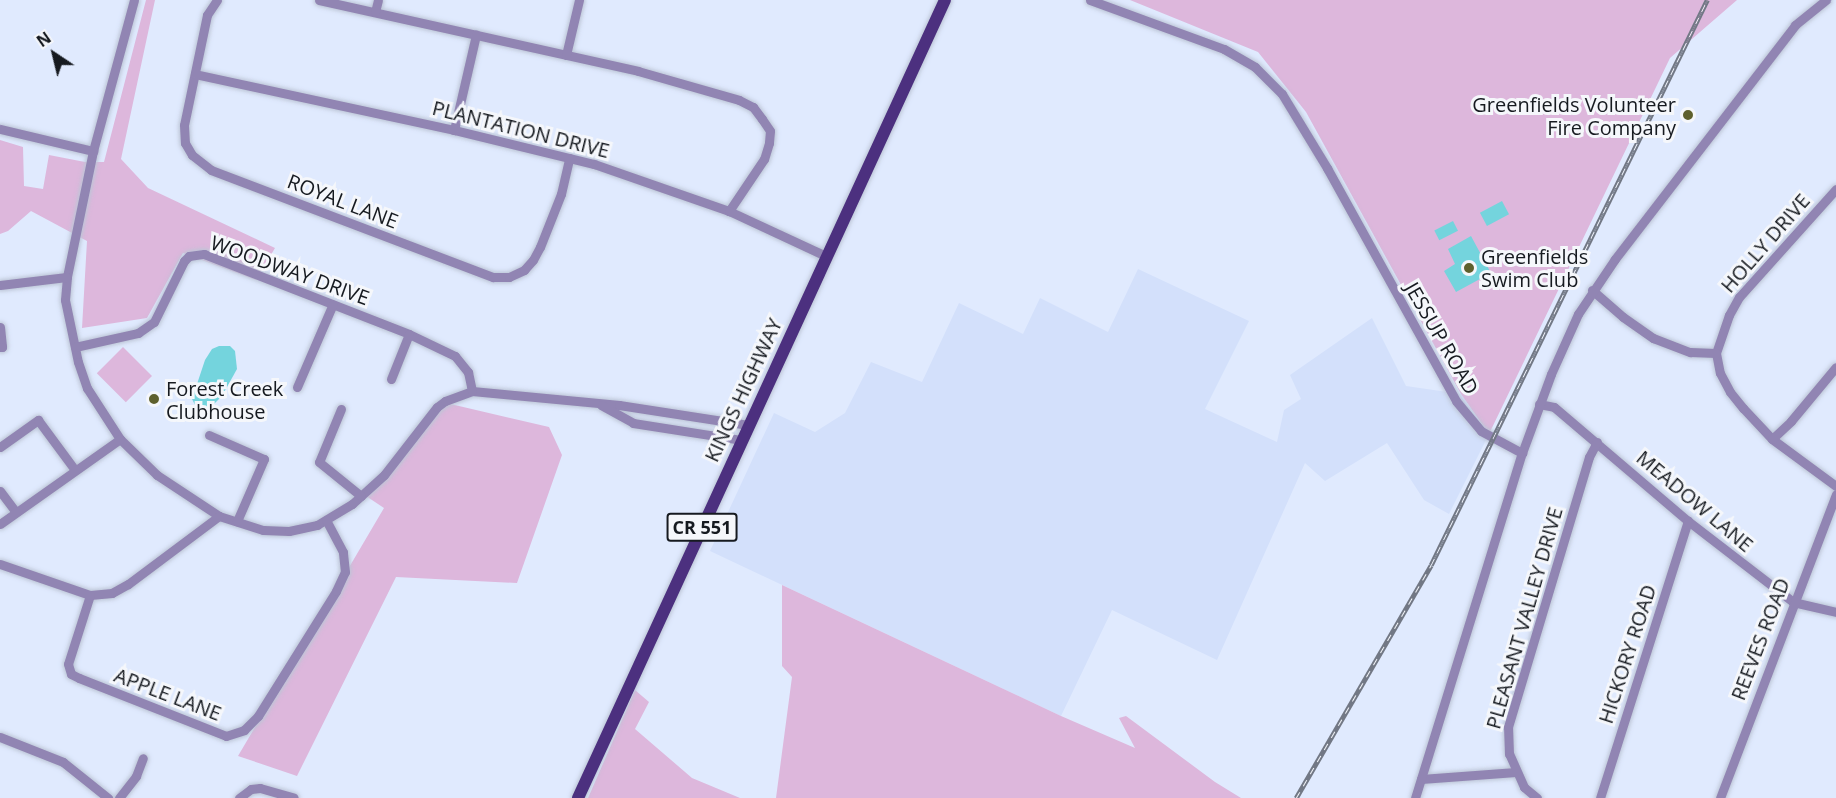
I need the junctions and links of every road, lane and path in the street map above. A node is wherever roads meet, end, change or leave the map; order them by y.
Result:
1 (134, 0) edge
2 (217, 0) edge
3 (319, 0) edge
4 (378, 0) edge
5 (579, 0) edge
6 (945, 0) edge
7 (1090, 0) edge
8 (1826, 0) edge
9 (375, 12) junction
10 (476, 35) junction
11 (566, 55) junction
12 (195, 74) junction
13 (0, 129) edge
14 (454, 130) junction
15 (93, 151) junction
16 (569, 158) junction
17 (1836, 189) edge
18 (729, 211) junction
19 (826, 256) junction
20 (67, 277) junction
21 (0, 285) edge
22 (1592, 290) junction
23 (333, 304) junction
24 (0, 327) edge
25 (409, 334) junction
26 (0, 347) edge
27 (75, 347) junction
28 (1716, 353) junction
29 (1836, 367) edge
30 (391, 379) dead end
31 (297, 387) dead end
32 (472, 391) junction
33 (1539, 404) junction
34 (601, 405) junction
35 (341, 409) dead end
36 (748, 425) junction
37 (209, 435) dead end
38 (120, 439) junction
39 (1772, 439) junction
40 (741, 440) junction
41 (1597, 442) junction
42 (0, 447) edge
43 (1522, 453) junction
44 (75, 470) junction
45 (1836, 486) edge
46 (0, 491) edge
47 (1836, 494) edge
48 (361, 496) junction
49 (16, 512) junction
50 (219, 516) junction
51 (326, 520) junction
52 (237, 521) junction
53 (1688, 521) junction
54 (0, 524) edge
55 (0, 564) edge
56 (90, 596) junction
57 (1793, 603) junction
58 (1836, 612) edge
59 (0, 737) edge
60 (143, 758) dead end
61 (1516, 772) junction
62 (1421, 778) junction
63 (108, 798) edge
64 (119, 798) edge
65 (239, 798) edge
66 (294, 798) edge
67 (578, 798) edge
68 (1415, 798) edge
69 (1537, 798) edge
70 (1600, 798) edge
71 (1720, 798) edge

1 - 15 street
2 - 12 street, ROYAL LANE
3 - 9 street
4 - 9 street
5 - 11 street
6 - 19 main road, KINGS HIGHWAY / CR 551
7 - 43 street, JESSUP ROAD
8 - 22 street
9 - 10 street
10 - 11 street
10 - 14 street
11 - 18 street
12 - 14 street, PLANTATION DRIVE
12 - 16 street, ROYAL LANE
13 - 15 street
14 - 16 street, PLANTATION DRIVE
15 - 20 street
16 - 18 street, PLANTATION DRIVE
17 - 28 street, HOLLY DRIVE
18 - 19 street, PLANTATION DRIVE
19 - 36 main road, KINGS HIGHWAY / CR 551
20 - 21 street
20 - 27 street
22 - 28 street
22 - 33 street
23 - 25 street, WOODWAY DRIVE
23 - 27 street, WOODWAY DRIVE
23 - 31 street
24 - 26 street
25 - 30 street
25 - 32 street, WOODWAY DRIVE
27 - 38 street
28 - 39 street
29 - 39 street
32 - 34 street
32 - 48 street
33 - 41 street, MEADOW LANE
33 - 43 street
34 - 36 street
34 - 40 street
35 - 48 street
36 - 40 main road, KINGS HIGHWAY / CR 551
37 - 52 street
38 - 44 street
38 - 50 street
39 - 45 street
40 - 67 main road, KINGS HIGHWAY / CR 551
41 - 53 street, MEADOW LANE
41 - 61 street, PLEASANT VALLEY DRIVE
42 - 44 street
43 - 62 street
44 - 49 street
46 - 49 street
47 - 57 street, REEVES ROAD
48 - 51 street
49 - 54 street
50 - 52 street
50 - 56 street
51 - 52 street
51 - 56 street, APPLE LANE
53 - 57 street, MEADOW LANE
53 - 70 street, HICKORY ROAD
55 - 56 street
57 - 58 street, MEADOW LANE
57 - 71 street, REEVES ROAD
59 - 63 street
60 - 64 street
61 - 62 street
61 - 69 street, PLEASANT VALLEY DRIVE
62 - 68 street
65 - 66 street

